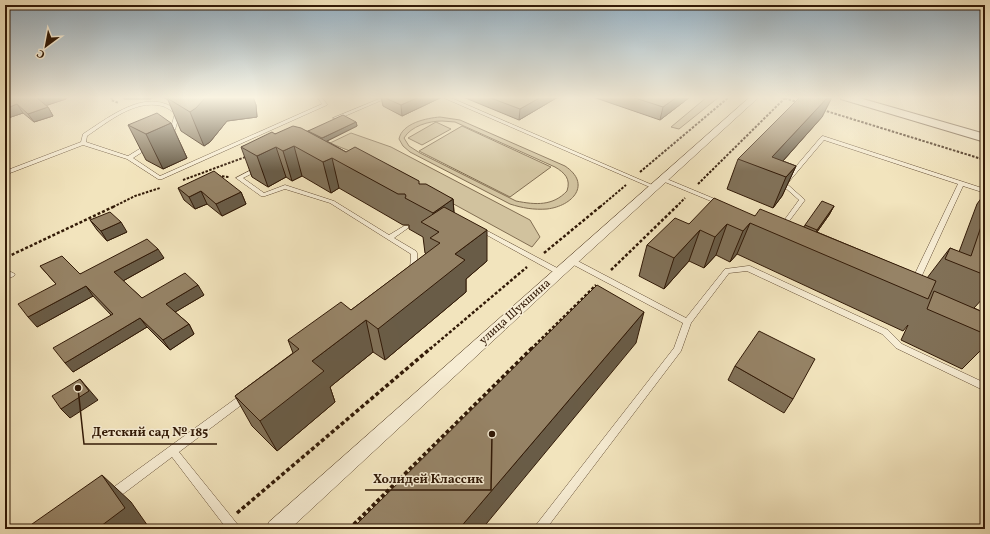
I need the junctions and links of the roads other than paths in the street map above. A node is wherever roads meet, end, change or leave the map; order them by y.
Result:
1 (106, 122) edge
2 (175, 122) edge
3 (285, 122) edge
4 (504, 122) edge
5 (727, 122) edge
6 (930, 122) edge
7 (166, 136) edge
8 (985, 138) edge
9 (83, 143) junction
10 (153, 143) edge
11 (129, 158) junction
12 (265, 165) edge
13 (5, 173) edge
14 (658, 183) junction
15 (961, 183) junction
16 (985, 191) edge
17 (725, 206) edge
18 (473, 225) edge
19 (774, 226) edge
20 (406, 227) dead end
21 (389, 238) junction
22 (572, 261) junction
23 (558, 272) junction
24 (408, 277) edge
25 (915, 282) edge
26 (687, 322) junction
27 (985, 387) edge
28 (249, 394) edge
29 (172, 451) junction
30 (104, 501) edge
31 (231, 525) edge
32 (276, 529) edge
33 (540, 529) edge

1 - 9 lane
2 - 7 lane
3 - 11 lane
4 - 14 lane
5 - 14 street, улица Шукшина
6 - 8 street
9 - 11 lane
9 - 13 lane
10 - 11 lane
12 - 21 lane
14 - 17 lane
14 - 22 street, улица Шукшина
15 - 16 lane
15 - 19 lane
15 - 25 lane
18 - 23 lane
20 - 21 lane
21 - 24 lane
22 - 23 street, улица Шукшина
22 - 26 lane
23 - 32 street, улица Шукшина
26 - 27 lane
26 - 33 lane
28 - 29 lane
29 - 30 lane
29 - 31 lane

